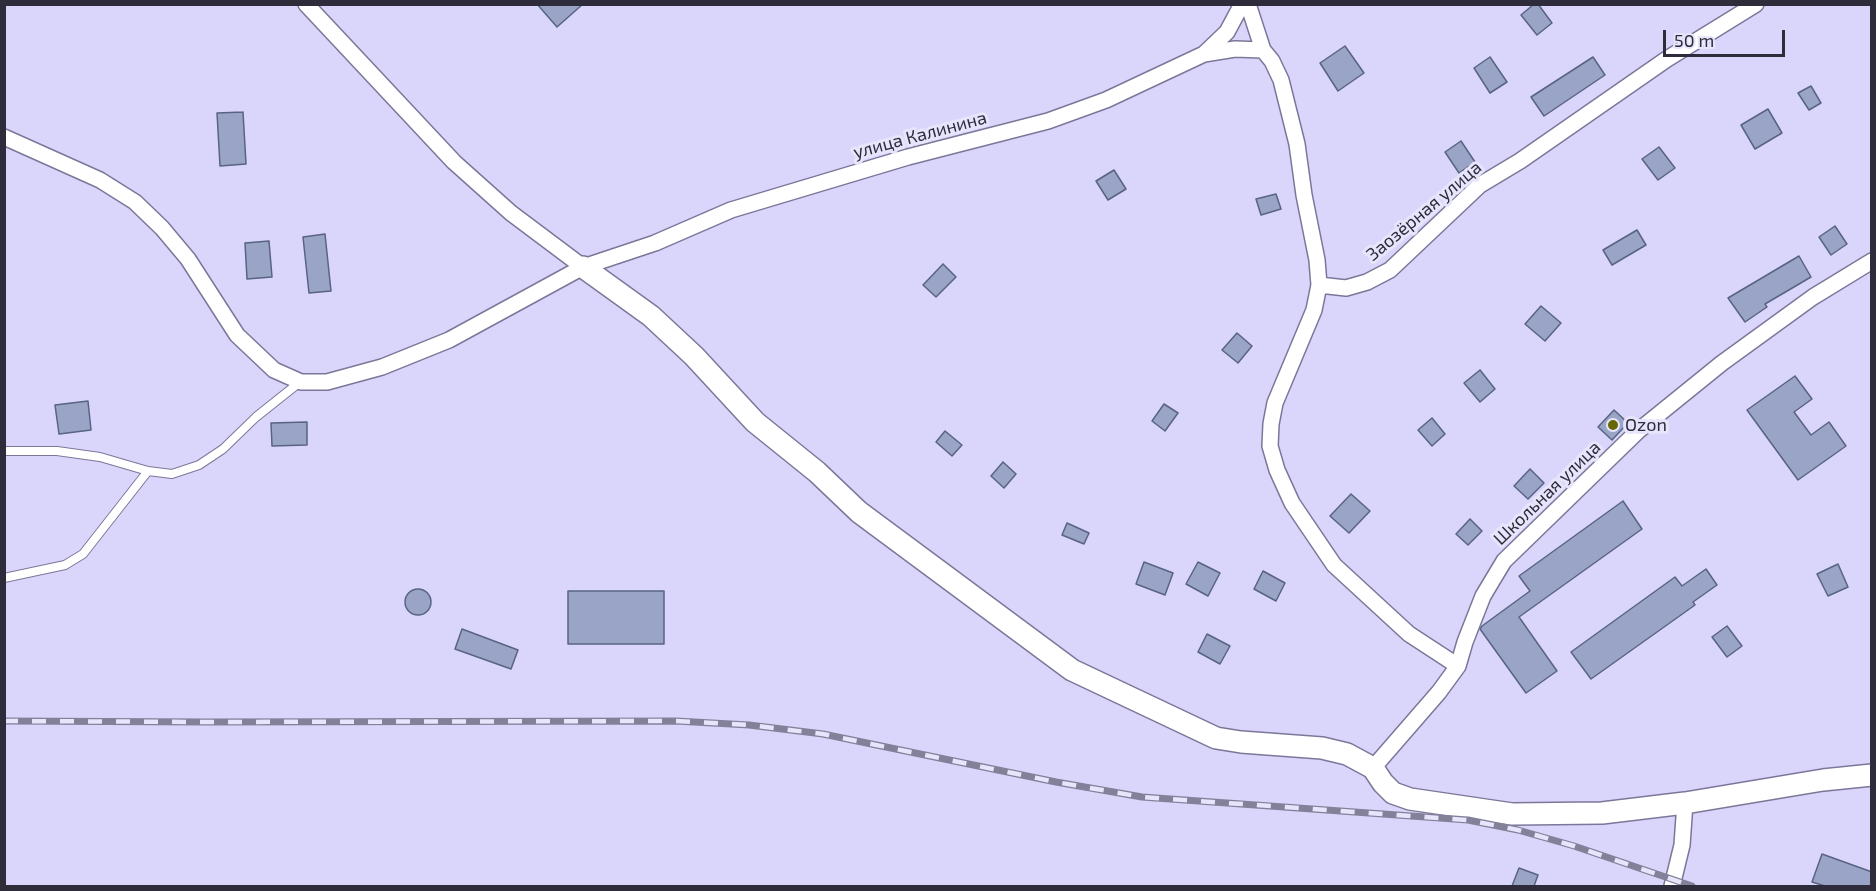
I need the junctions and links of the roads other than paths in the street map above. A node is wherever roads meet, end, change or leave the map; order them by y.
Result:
1 (306, 4) edge
2 (1242, 4) edge
3 (1248, 4) edge
4 (1756, 4) edge
5 (1263, 50) junction
6 (1204, 54) junction
7 (4, 136) edge
8 (1872, 261) edge
9 (583, 267) junction
10 (1319, 285) junction
11 (301, 381) junction
12 (4, 451) edge
13 (148, 471) junction
14 (4, 578) edge
15 (1458, 666) junction
16 (1373, 768) junction
17 (1872, 775) edge
18 (1685, 803) junction
19 (1672, 886) edge

1 - 9 street
2 - 6 street, улица Калинина
3 - 5 street
4 - 10 street, Заозёрная улица
5 - 6 street
5 - 10 street
6 - 9 street, улица Калинина
7 - 11 street
8 - 15 street, Школьная улица
9 - 11 street, улица Калинина
9 - 16 street
10 - 15 street
11 - 13 lane
12 - 13 lane
13 - 14 lane
15 - 16 street, Школьная улица
16 - 18 street
17 - 18 street
18 - 19 street

